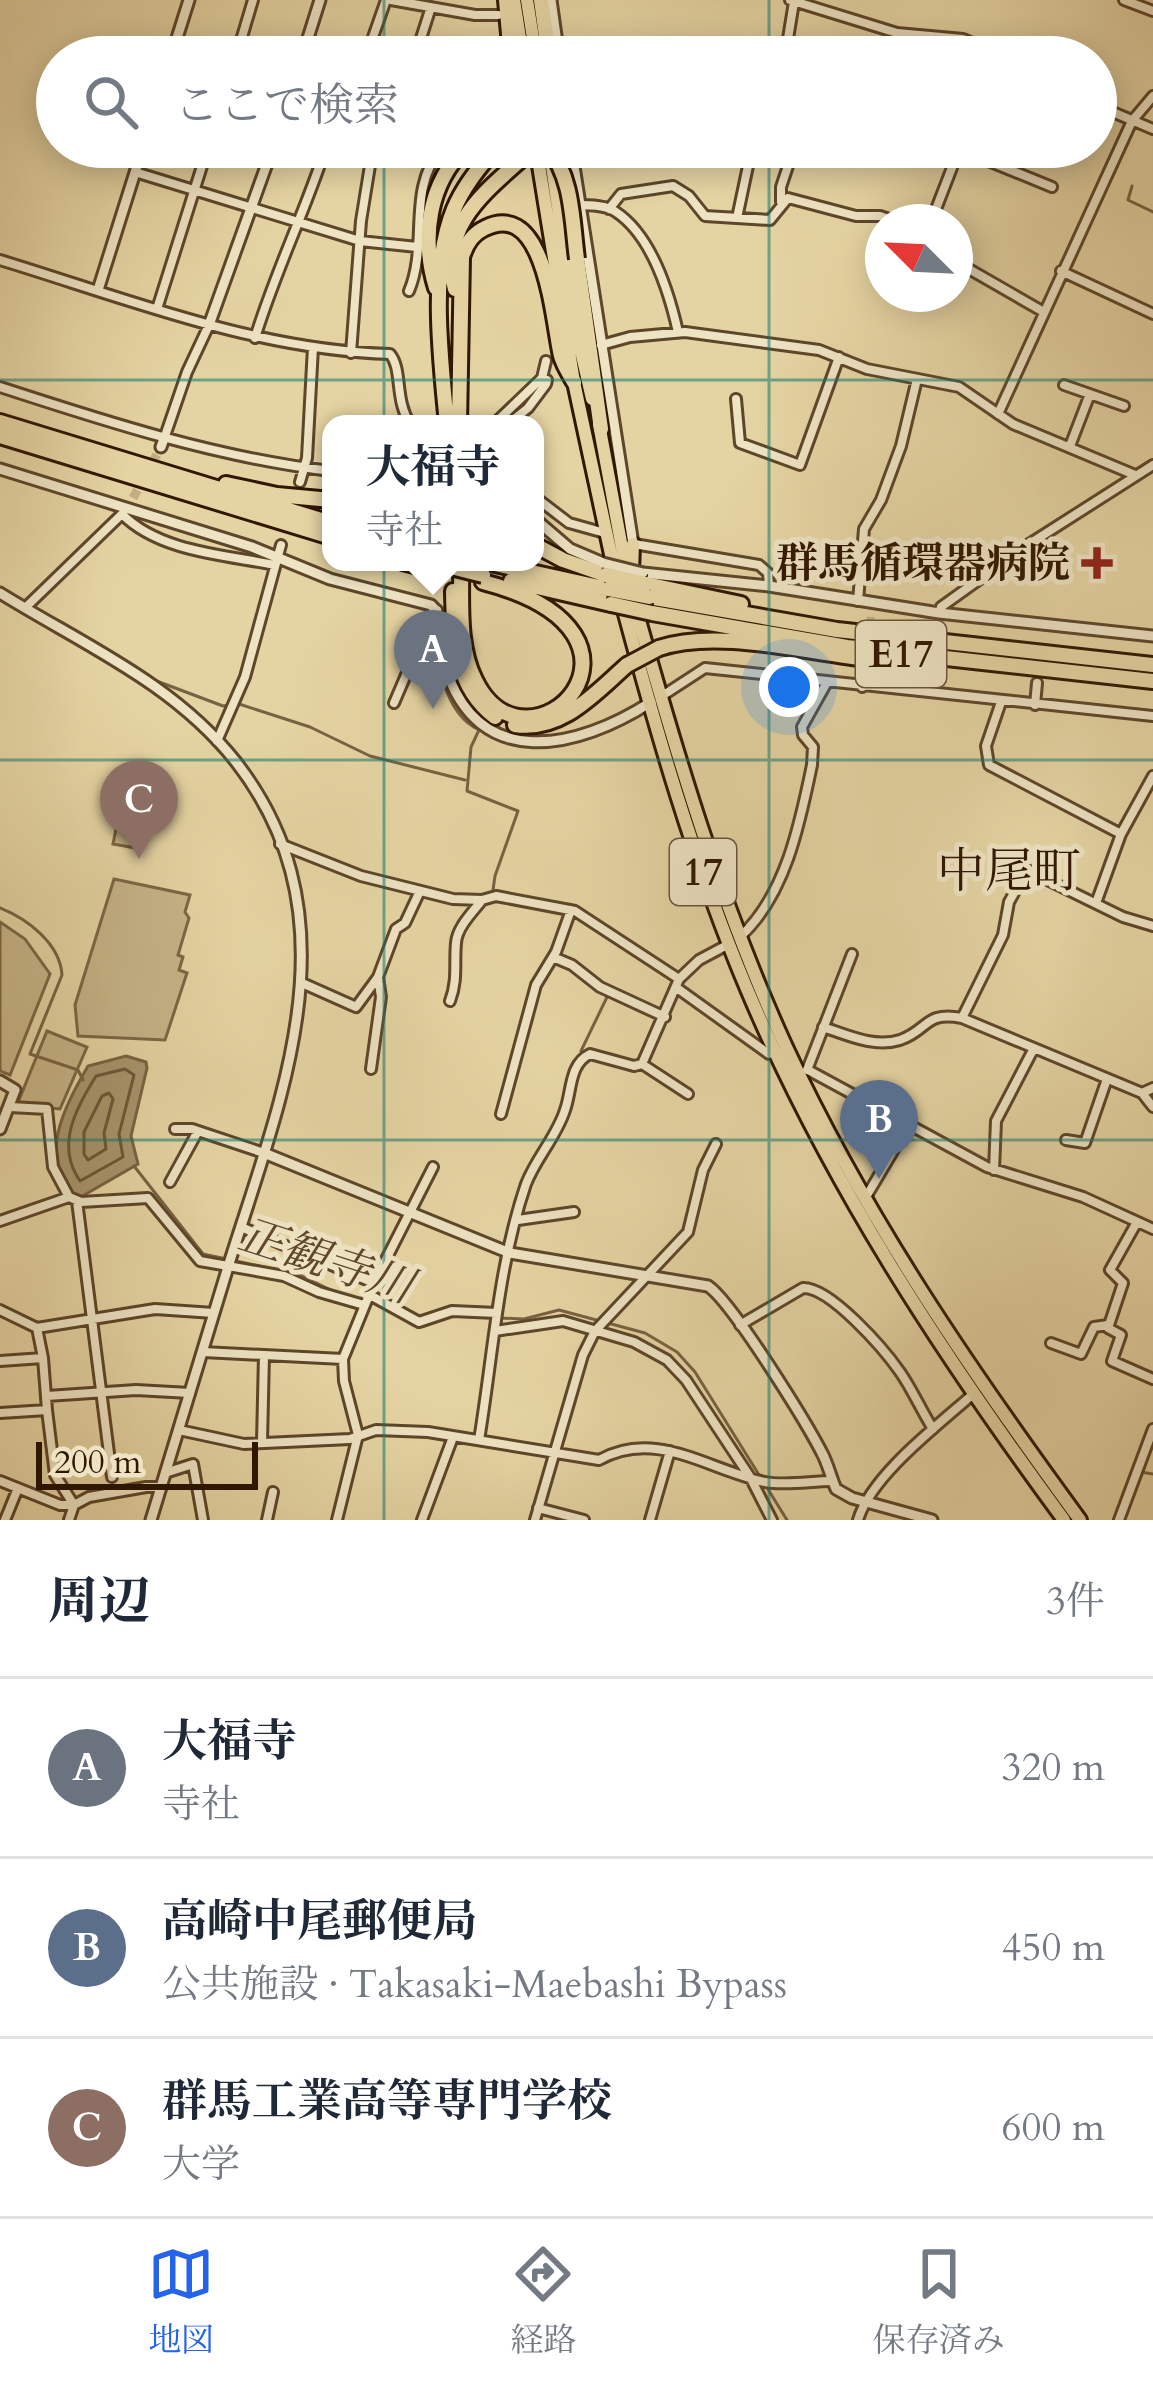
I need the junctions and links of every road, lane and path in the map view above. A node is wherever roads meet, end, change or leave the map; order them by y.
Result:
1 (189, 0) edge
2 (254, 0) edge
3 (320, 0) edge
4 (388, 0) edge
5 (527, 0) edge
6 (541, 0) edge
7 (551, 0) edge
8 (1124, 0) edge
9 (792, 1) edge
10 (506, 5) edge
11 (431, 8) junction
12 (1153, 11) edge
13 (178, 36) edge
14 (243, 36) edge
15 (309, 36) edge
16 (374, 36) edge
17 (422, 36) edge
18 (510, 36) edge
19 (516, 36) edge
20 (533, 36) edge
21 (546, 36) edge
22 (557, 36) edge
23 (788, 36) edge
24 (930, 36) edge
25 (1153, 96) edge
26 (1117, 115) edge
27 (1132, 122) junction
28 (1153, 129) edge
29 (1117, 153) edge
30 (136, 168) edge
31 (202, 168) edge
32 (265, 168) edge
33 (319, 168) edge
34 (369, 168) edge
35 (431, 168) edge
36 (451, 168) edge
37 (478, 168) edge
38 (512, 168) edge
39 (534, 168) edge
40 (551, 168) edge
41 (560, 168) edge
42 (574, 168) edge
43 (748, 168) edge
44 (788, 168) edge
45 (952, 168) edge
46 (1007, 168) edge
47 (1110, 168) edge
48 (135, 172) junction
49 (1052, 187) dead end
50 (195, 190) junction
51 (781, 202) junction
52 (938, 204) edge
53 (578, 205) junction
54 (251, 208) junction
55 (609, 208) junction
56 (865, 216) edge
57 (737, 218) junction
58 (300, 223) junction
59 (360, 241) junction
60 (417, 248) junction
61 (0, 260) edge
62 (1061, 271) junction
63 (973, 272) edge
64 (98, 290) junction
65 (409, 291) dead end
66 (441, 304) junction
67 (459, 304) junction
68 (158, 309) junction
69 (1042, 310) junction
70 (1153, 314) edge
71 (209, 325) junction
72 (678, 332) junction
73 (255, 338) junction
74 (601, 345) junction
75 (314, 346) junction
76 (351, 352) junction
77 (839, 357) junction
78 (546, 361) dead end
79 (542, 378) junction
80 (917, 379) junction
81 (574, 382) junction
82 (1064, 385) dead end
83 (0, 387) edge
84 (1090, 394) junction
85 (736, 399) dead end
86 (1124, 406) dead end
87 (998, 414) junction
88 (405, 415) edge
89 (444, 415) edge
90 (462, 415) edge
91 (503, 415) edge
92 (518, 415) edge
93 (0, 422) edge
94 (601, 429) junction
95 (0, 436) edge
96 (52, 440) junction
97 (163, 441) junction
98 (1070, 446) junction
99 (1153, 465) edge
100 (305, 468) junction
101 (0, 469) edge
102 (322, 470) edge
103 (1135, 475) junction
104 (300, 482) dead end
105 (133, 497) tunnel mouth
106 (322, 499) edge
107 (544, 504) edge
108 (123, 512) junction
109 (544, 527) edge
110 (322, 531) edge
111 (322, 531) edge
112 (605, 532) junction
113 (632, 544) junction
114 (280, 545) dead end
115 (544, 550) edge
116 (275, 562) junction
117 (452, 571) edge
118 (461, 571) edge
119 (484, 573) edge
120 (607, 583) junction
121 (769, 586) junction
122 (0, 592) edge
123 (645, 595) junction
124 (858, 603) junction
125 (872, 604) junction
126 (25, 608) junction
127 (437, 610) junction
128 (939, 614) junction
129 (871, 617) tunnel mouth
130 (1153, 636) edge
131 (1153, 665) edge
132 (1002, 668) junction
133 (864, 670) tunnel mouth
134 (1153, 681) edge
135 (1037, 683) dead end
136 (826, 684) junction
137 (862, 687) junction
138 (655, 700) junction
139 (1001, 702) junction
140 (394, 703) dead end
141 (1035, 705) junction
142 (1153, 716) edge
143 (217, 742) junction
144 (1153, 776) edge
145 (1120, 834) junction
146 (280, 844) junction
147 (420, 891) junction
148 (482, 900) junction
149 (1096, 903) junction
150 (571, 910) junction
151 (1153, 926) edge
152 (735, 940) junction
153 (852, 955) dead end
154 (553, 956) junction
155 (378, 977) junction
156 (302, 983) junction
157 (677, 983) junction
158 (450, 1001) dead end
159 (665, 1017) junction
160 (962, 1018) junction
161 (823, 1027) junction
162 (1033, 1050) junction
163 (775, 1051) junction
164 (641, 1064) junction
165 (370, 1070) dead end
166 (803, 1071) junction
167 (1107, 1078) junction
168 (0, 1081) edge
169 (1153, 1088) edge
170 (688, 1094) dead end
171 (1142, 1094) junction
172 (10, 1107) junction
173 (1153, 1107) edge
174 (501, 1114) dead end
175 (908, 1126) junction
176 (0, 1129) edge
177 (175, 1129) dead end
178 (198, 1131) junction
179 (1066, 1140) dead end
180 (716, 1144) dead end
181 (264, 1154) junction
182 (433, 1168) dead end
183 (994, 1170) junction
184 (170, 1181) dead end
185 (73, 1199) junction
186 (865, 1199) junction
187 (413, 1212) junction
188 (574, 1212) dead end
189 (0, 1220) edge
190 (518, 1220) junction
191 (1137, 1222) junction
192 (241, 1227) junction
193 (1153, 1229) edge
194 (510, 1253) junction
195 (228, 1267) junction
196 (646, 1274) junction
197 (374, 1282) junction
198 (370, 1295) junction
199 (364, 1305) junction
200 (0, 1310) edge
201 (214, 1313) junction
202 (497, 1313) junction
203 (92, 1318) junction
204 (740, 1325) junction
205 (1108, 1325) junction
206 (37, 1328) junction
207 (495, 1330) junction
208 (595, 1331) junction
209 (1051, 1342) dead end
210 (203, 1352) junction
211 (264, 1355) junction
212 (43, 1358) junction
213 (344, 1359) junction
214 (0, 1361) edge
215 (1153, 1379) edge
216 (102, 1392) junction
217 (190, 1393) junction
218 (972, 1395) junction
219 (46, 1396) junction
220 (47, 1410) junction
221 (0, 1414) edge
222 (933, 1429) junction
223 (1153, 1429) edge
224 (179, 1430) junction
225 (358, 1435) junction
226 (453, 1437) junction
227 (478, 1440) junction
228 (262, 1442) junction
229 (670, 1451) junction
230 (552, 1453) junction
231 (165, 1472) junction
232 (112, 1477) dead end
233 (750, 1478) junction
234 (0, 1481) edge
235 (832, 1481) junction
236 (161, 1487) junction
237 (18, 1489) junction
238 (273, 1492) dead end
239 (864, 1500) junction
240 (74, 1505) junction
241 (538, 1508) junction
242 (4, 1520) edge
243 (70, 1520) edge
244 (151, 1520) edge
245 (203, 1520) edge
246 (268, 1520) edge
247 (337, 1520) edge
248 (422, 1520) edge
249 (535, 1520) edge
250 (584, 1520) edge
251 (650, 1520) edge
252 (772, 1520) edge
253 (858, 1520) edge
254 (932, 1520) edge
255 (1064, 1520) edge
256 (1080, 1520) edge
257 (1119, 1520) edge

1 - 13 street
2 - 14 street
3 - 15 street
4 - 11 street
4 - 16 street
5 - 20 highway
6 - 21 highway
7 - 22 street
8 - 12 street
9 - 23 street
9 - 24 street
10 - 11 street
10 - 18 highway
10 - 19 highway
11 - 17 street
25 - 27 street
26 - 27 street
27 - 28 street
27 - 29 street
30 - 48 street
31 - 50 street
32 - 54 street
33 - 58 street
34 - 59 street
35 - 60 street
36 - 66 highway
37 - 66 highway
38 - 67 highway
39 - 81 highway, 17
40 - 94 highway, 17
41 - 94 highway, bridge
42 - 53 street
43 - 57 street
44 - 51 street
45 - 52 street
46 - 49 street
47 - 62 street
48 - 50 street
48 - 64 street
50 - 54 street
50 - 68 street
51 - 56 street
51 - 57 street
53 - 55 street
53 - 74 street
54 - 58 street
54 - 71 street
55 - 57 street
55 - 72 street
58 - 59 street
58 - 73 street
59 - 60 street
59 - 76 street
60 - 65 street
61 - 64 street
62 - 69 street
62 - 70 street
63 - 69 street
64 - 68 street
66 - 89 highway
67 - 81 highway
67 - 90 highway
68 - 71 street
69 - 87 street
71 - 73 street
71 - 97 street
72 - 74 street
72 - 77 street
73 - 75 street
74 - 113 street
75 - 76 street
75 - 100 street
76 - 88 street
77 - 80 street
77 - 85 street
78 - 79 street
79 - 91 street
79 - 92 street
80 - 87 street
80 - 124 street
81 - 112 highway, 17
82 - 84 street
83 - 97 street
84 - 86 street
84 - 98 street
87 - 98 street
93 - 96 highway
94 - 123 highway, 17
95 - 111 highway
96 - 106 highway
96 - 110 highway
97 - 100 street
98 - 103 street
99 - 103 street
100 - 102 street
100 - 104 street
101 - 108 street
103 - 128 street
105 - 108 street
107 - 112 street
108 - 116 street
108 - 116 street
108 - 126 street
109 - 120 street
112 - 138 highway, 17
113 - 121 street
113 - 123 highway
114 - 116 street
115 - 120 highway
116 - 127 street
116 - 143 street
117 - 132 highway, bridge
118 - 119 highway
119 - 120 highway
120 - 123 highway, bridge
120 - 123 highway, bridge
121 - 123 street
121 - 124 street
122 - 126 street
123 - 131 highway, E17
123 - 132 highway, E17
123 - 138 highway, 17
124 - 125 street
125 - 128 street
125 - 129 street
126 - 143 street
127 - 138 street
127 - 140 street
128 - 130 street
132 - 134 highway, E17
133 - 137 street
135 - 141 street
136 - 137 street
136 - 138 street
136 - 152 street
137 - 139 street
138 - 152 highway, 17
139 - 141 street
139 - 145 street
141 - 142 street
143 - 146 street
144 - 145 street
145 - 149 street
146 - 147 street
146 - 156 street
147 - 148 street
147 - 155 street
148 - 150 street
148 - 158 street
149 - 151 street
149 - 160 street
150 - 154 street
150 - 157 street
152 - 157 street
152 - 163 highway, 17
152 - 166 highway, 17
153 - 161 street
154 - 159 street
154 - 174 street
155 - 156 street
155 - 165 street
156 - 181 street
157 - 159 street
157 - 163 street
159 - 164 street
160 - 161 street
160 - 162 street
161 - 166 street
162 - 167 street
162 - 183 street
163 - 218 highway, 17
164 - 170 street
164 - 190 street
166 - 175 street
166 - 186 highway, 17
167 - 171 street
167 - 179 street
168 - 172 street
169 - 171 street
171 - 173 street
172 - 176 street
172 - 185 street
175 - 183 street
175 - 186 street
177 - 178 street
178 - 181 street
178 - 184 street
180 - 196 street
181 - 187 street
181 - 192 street
182 - 187 street
183 - 191 street
185 - 189 street
185 - 195 street
185 - 203 street
186 - 256 highway, 17
187 - 194 street
187 - 197 street
188 - 190 street
190 - 194 street
191 - 193 street
191 - 205 street
192 - 195 street
192 - 197 street
194 - 196 street
194 - 202 street
195 - 199 street
195 - 201 street
196 - 204 street
196 - 208 street
197 - 198 street
198 - 199 street
198 - 202 street
199 - 213 street
200 - 206 street
201 - 203 street
201 - 210 street
202 - 207 street
203 - 206 street
203 - 216 street
204 - 222 street
204 - 235 street
205 - 209 street
205 - 215 street
206 - 212 street
207 - 208 street
207 - 227 street
208 - 230 street
208 - 233 street
210 - 211 street
210 - 217 street
211 - 213 street
211 - 228 street
212 - 214 street
212 - 219 street
213 - 225 street
216 - 217 street
216 - 219 street
216 - 232 street
217 - 224 street
218 - 222 street
218 - 255 highway, 17
219 - 220 street
220 - 221 street
220 - 240 street
222 - 239 street
223 - 257 street
224 - 228 street
224 - 231 street
225 - 226 street
225 - 228 street
225 - 247 street
226 - 227 street
226 - 248 street
227 - 230 street
229 - 230 street
229 - 233 street
229 - 251 street
230 - 241 street
231 - 236 street
231 - 245 street
233 - 235 street
233 - 252 street
234 - 237 street
235 - 239 street
236 - 240 street
236 - 244 street
237 - 240 street
237 - 242 street
238 - 246 street
239 - 253 street
239 - 254 street
240 - 243 street
241 - 249 street
241 - 250 street

